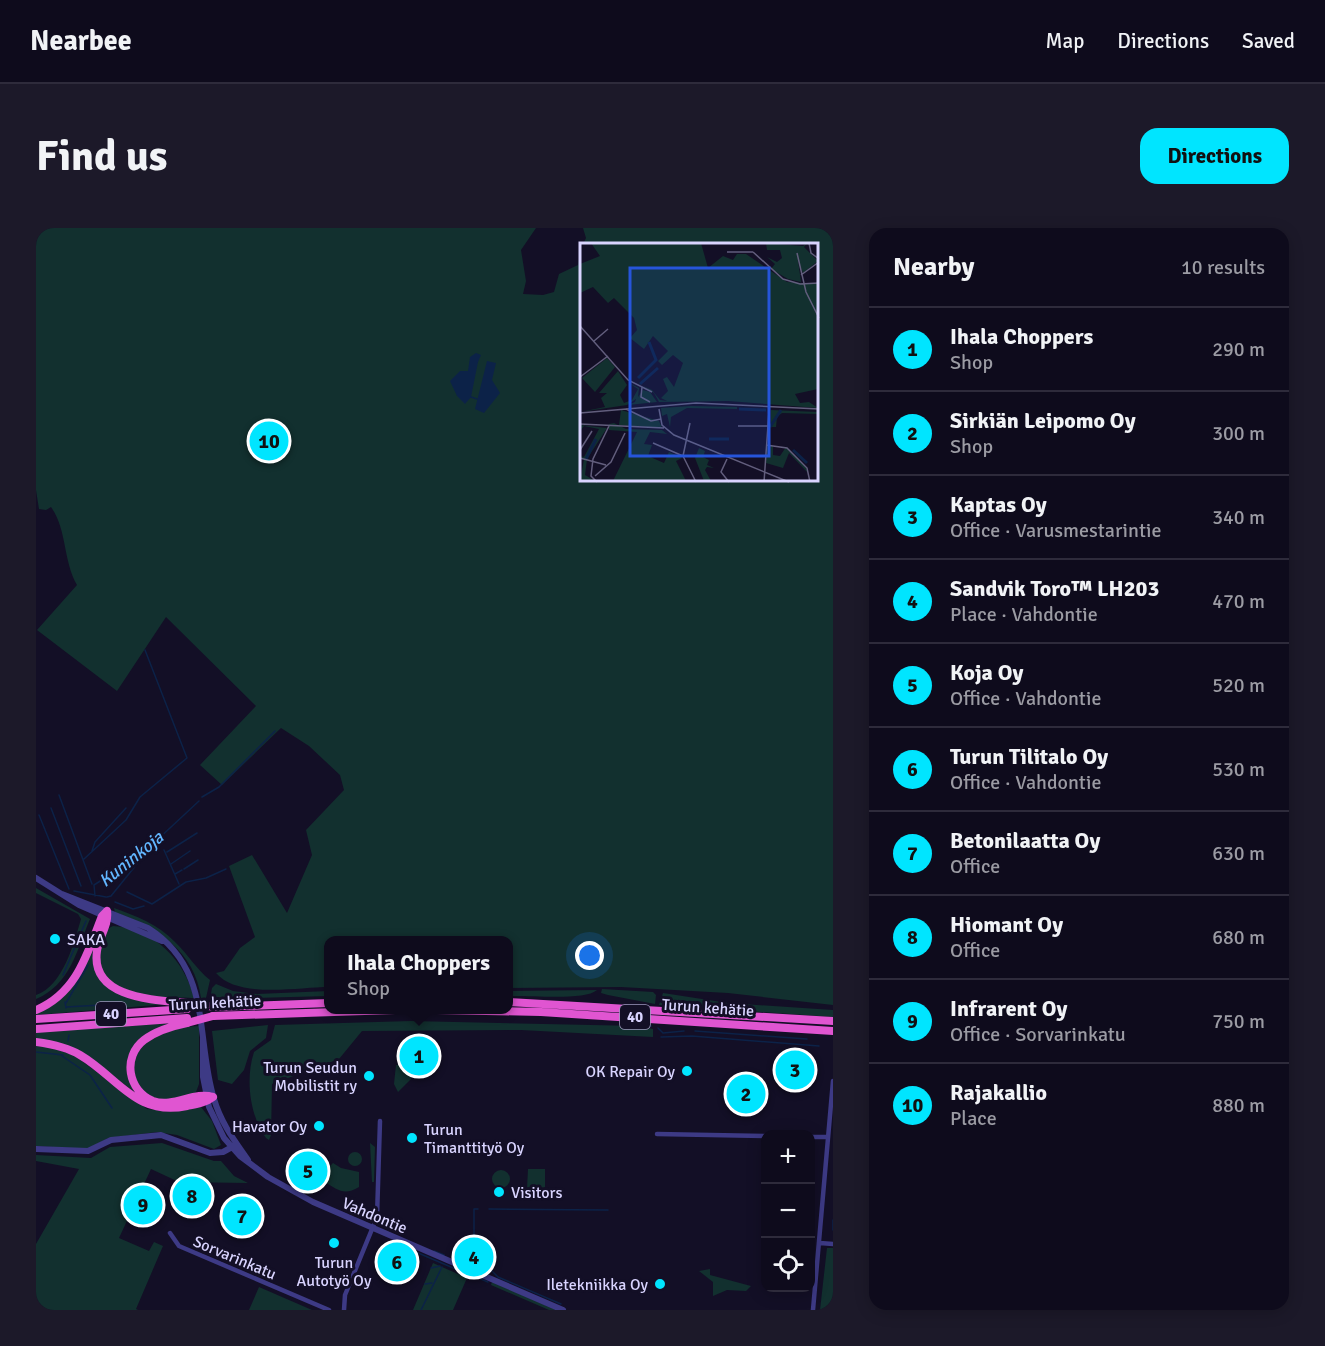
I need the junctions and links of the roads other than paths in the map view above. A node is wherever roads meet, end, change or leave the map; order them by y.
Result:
1 (36, 878) edge
2 (106, 915) junction
3 (513, 1002) edge
4 (324, 1003) edge
5 (36, 1010) edge
6 (324, 1011) edge
7 (513, 1011) edge
8 (217, 1012) junction
9 (187, 1013) junction
10 (36, 1019) edge
11 (833, 1021) edge
12 (36, 1029) edge
13 (833, 1031) edge
14 (36, 1042) edge
15 (833, 1081) edge
16 (209, 1098) junction
17 (380, 1121) dead end
18 (657, 1134) dead end
19 (761, 1136) edge
20 (815, 1137) edge
21 (828, 1137) junction
22 (234, 1146) junction
23 (36, 1149) edge
24 (373, 1229) junction
25 (170, 1233) dead end
26 (820, 1243) junction
27 (833, 1244) edge
28 (329, 1310) edge
29 (342, 1310) edge
30 (564, 1310) edge
31 (813, 1310) edge

1 - 2 street, Vahdontie
2 - 5 highway
2 - 9 highway
2 - 16 street, Vahdontie
3 - 11 highway, Turun kehätie / 40
4 - 8 highway, Turun kehätie
6 - 8 highway, Turun kehätie
7 - 13 highway, Turun kehätie / 40
8 - 9 highway, bridge
8 - 9 highway, bridge
9 - 10 highway, Turun kehätie / 40
9 - 12 highway, Turun kehätie / 40
9 - 16 highway
14 - 16 highway
15 - 21 street
16 - 22 street, Vahdontie
17 - 24 street
18 - 19 street
20 - 21 street
21 - 26 street
22 - 23 street
22 - 24 street, Vahdontie
24 - 29 street
24 - 30 street, Vahdontie
25 - 28 street, Sorvarinkatu
26 - 27 street
26 - 31 street

